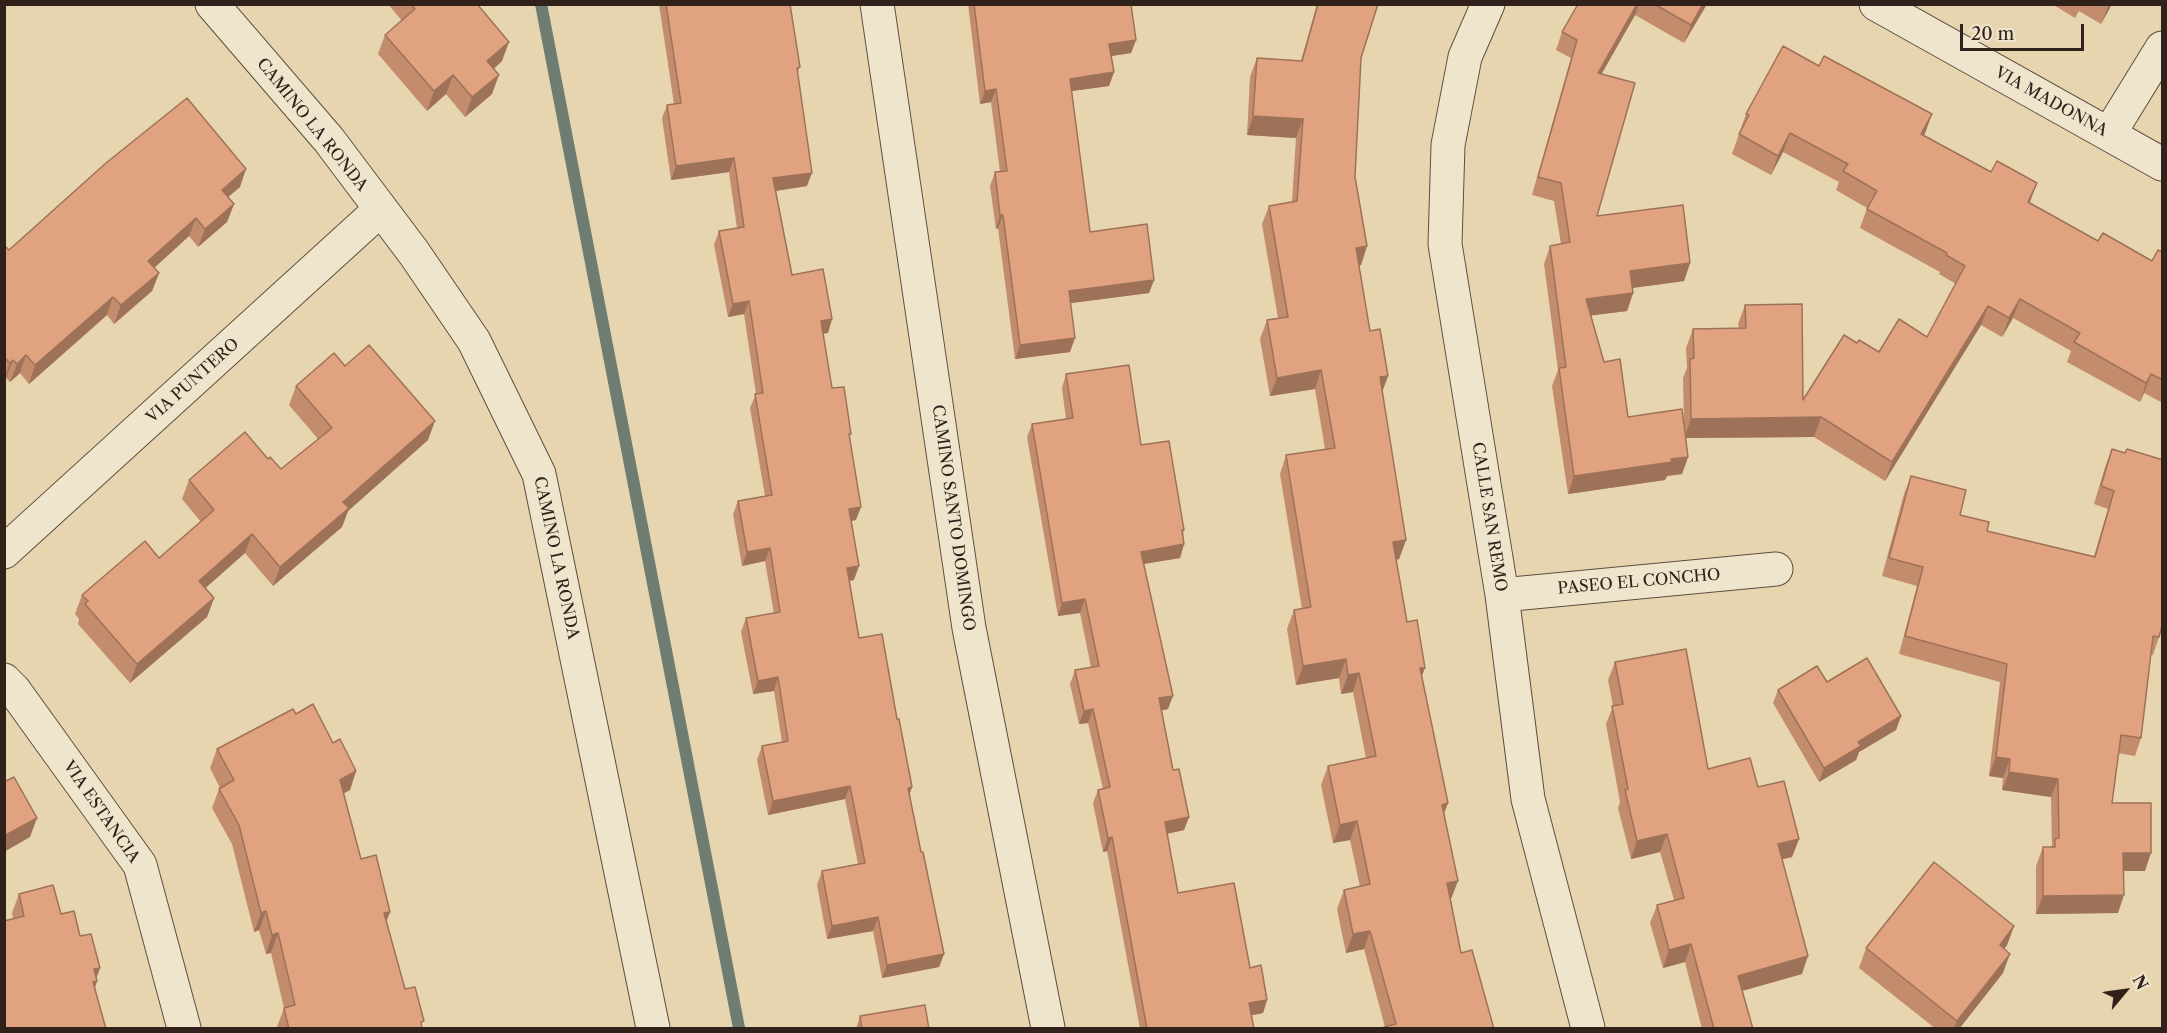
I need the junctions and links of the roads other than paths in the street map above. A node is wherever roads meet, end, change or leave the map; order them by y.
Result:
1 (212, 4) edge
2 (877, 4) edge
3 (1488, 4) edge
4 (1876, 4) edge
5 (2163, 48) edge
6 (2109, 134) junction
7 (2163, 164) edge
8 (381, 209) junction
9 (4, 552) edge
10 (1776, 569) dead end
11 (1502, 595) junction
12 (4, 681) edge
13 (184, 1029) edge
14 (653, 1029) edge
15 (1048, 1029) edge
16 (1588, 1029) edge

1 - 8 street, CAMINO LA RONDA
2 - 15 street, CAMINO SANTO DOMINGO
3 - 11 street, CALLE SAN REMO
4 - 6 street, VIA MADONNA
5 - 6 street
6 - 7 street, VIA MADONNA
8 - 9 street, VIA PUNTERO
8 - 14 street, CAMINO LA RONDA
10 - 11 street, PASEO EL CONCHO
11 - 16 street, CALLE SAN REMO
12 - 13 street, VIA ESTANCIA

